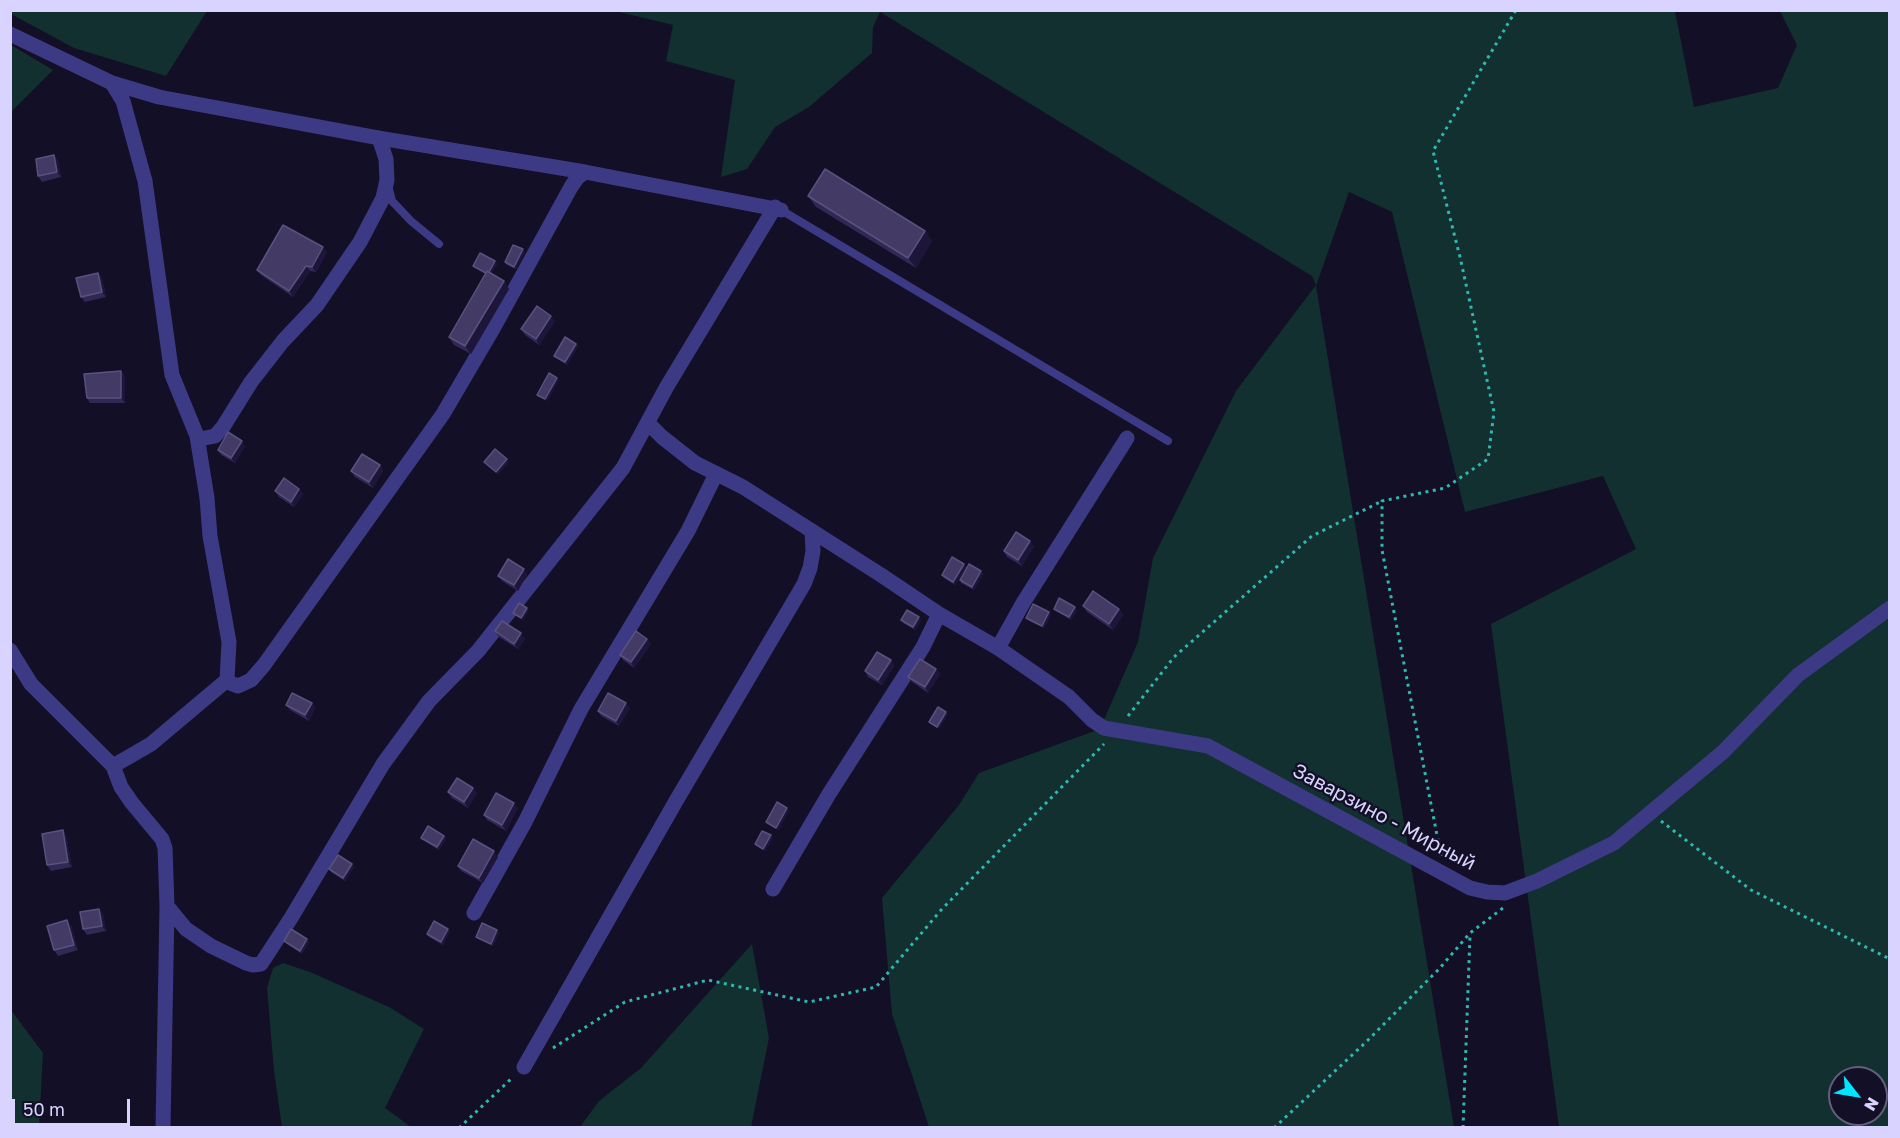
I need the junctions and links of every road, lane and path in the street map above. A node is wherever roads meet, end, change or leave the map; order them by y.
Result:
1 (1516, 10) edge
2 (10, 34) edge
3 (112, 83) junction
4 (379, 138) junction
5 (585, 172) junction
6 (387, 180) junction
7 (778, 208) junction
8 (439, 244) dead end
9 (648, 423) junction
10 (197, 436) junction
11 (1127, 438) dead end
12 (1168, 441) dead end
13 (716, 474) junction
14 (1382, 501) junction
15 (812, 531) junction
16 (1890, 608) edge
17 (939, 614) junction
18 (998, 648) junction
19 (10, 650) edge
20 (227, 680) junction
21 (1117, 730) junction
22 (113, 766) junction
23 (1650, 813) junction
24 (1445, 874) junction
25 (773, 889) dead end
26 (167, 906) junction
27 (1503, 907) dead end
28 (474, 913) dead end
29 (1470, 933) junction
30 (1890, 959) edge
31 (524, 1067) junction
32 (163, 1128) edge
33 (459, 1128) edge
34 (1274, 1128) edge
35 (1463, 1128) edge

1 - 14 path
2 - 3 street
3 - 4 street
3 - 10 street
4 - 5 street
4 - 6 street
5 - 7 street
5 - 20 street
6 - 8 lane
6 - 10 street
7 - 9 street
7 - 12 lane
9 - 13 street, Заварзино - Мирный
9 - 26 street
10 - 20 street
11 - 18 street
13 - 15 street, Заварзино - Мирный
13 - 28 street
14 - 21 path
14 - 24 path
15 - 17 street, Заварзино - Мирный
15 - 31 street
16 - 23 street, Заварзино - Мирный
17 - 18 street, Заварзино - Мирный
17 - 25 street
18 - 21 street, Заварзино - Мирный
19 - 22 street
20 - 22 street
21 - 24 street, Заварзино - Мирный
21 - 31 path
22 - 26 street
23 - 24 street, Заварзино - Мирный
23 - 30 path
26 - 32 street
27 - 29 path
29 - 34 path
29 - 35 path
31 - 33 path

